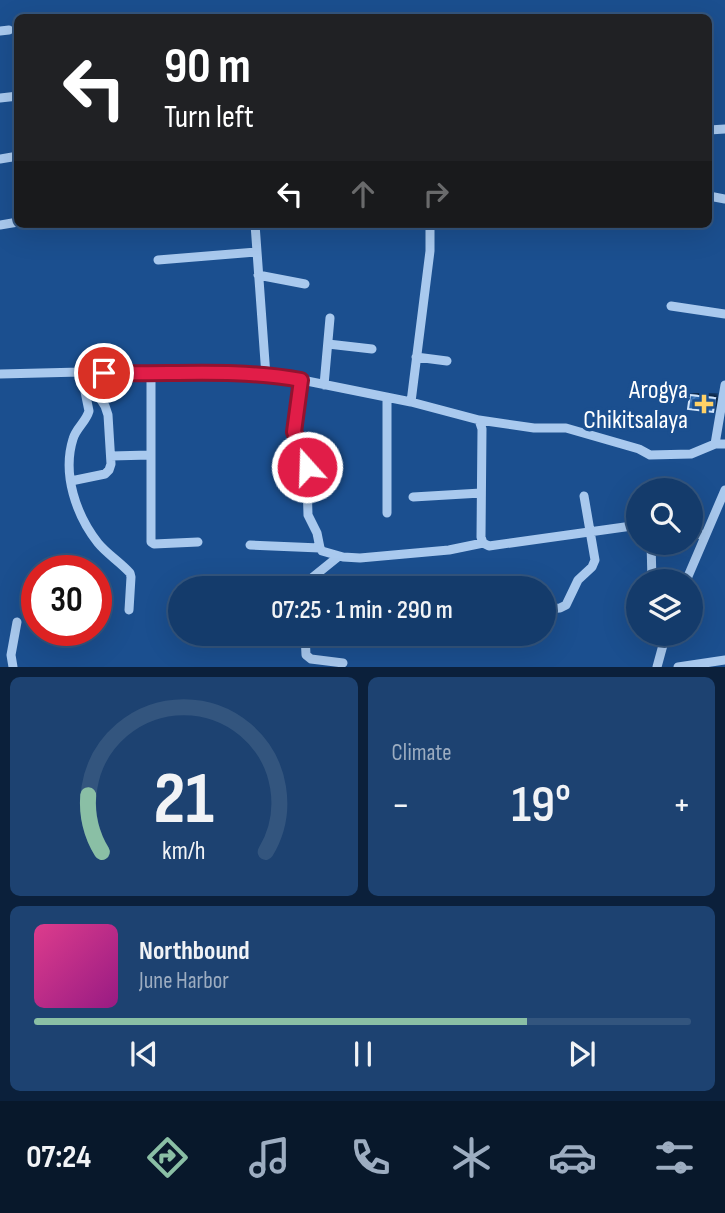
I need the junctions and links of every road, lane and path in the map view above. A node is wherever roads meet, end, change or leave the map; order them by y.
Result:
1 (255, 228) edge
2 (430, 228) edge
3 (257, 252) junction
4 (158, 260) dead end
5 (258, 275) junction
6 (305, 284) dead end
7 (671, 306) dead end
8 (725, 314) edge
9 (330, 318) dead end
10 (328, 344) junction
11 (372, 349) dead end
12 (416, 358) junction
13 (447, 361) dead end
14 (0, 374) edge
15 (81, 374) junction
16 (151, 374) junction
17 (266, 376) junction
18 (301, 380) junction
19 (324, 385) junction
20 (725, 385) edge
21 (387, 397) junction
22 (724, 399) edge
23 (411, 402) junction
24 (479, 420) junction
25 (720, 444) edge
26 (150, 455) junction
27 (111, 456) junction
28 (71, 481) junction
29 (725, 490) edge
30 (481, 493) junction
31 (584, 496) dead end
32 (413, 497) dead end
33 (387, 513) dead end
34 (626, 527) edge
35 (591, 531) junction
36 (703, 534) edge
37 (706, 534) junction
38 (198, 542) dead end
39 (483, 543) junction
40 (250, 544) dead end
41 (320, 548) junction
42 (339, 556) junction
43 (691, 569) edge
44 (314, 576) edge
45 (556, 608) edge
46 (129, 610) dead end
47 (17, 622) dead end
48 (306, 646) edge
49 (663, 646) edge
50 (725, 660) edge
51 (343, 663) dead end
52 (13, 667) edge
53 (657, 667) edge
54 (678, 667) edge

1 - 3 street
2 - 12 street
3 - 4 street
3 - 5 street
5 - 6 street
5 - 17 street
7 - 8 street
9 - 10 street
10 - 11 street
10 - 19 street
12 - 13 street
12 - 23 street
14 - 15 street
15 - 16 street
15 - 27 street
15 - 28 street
16 - 17 street
16 - 26 street
17 - 18 street
18 - 19 street
18 - 41 street
19 - 21 street
20 - 22 street
21 - 23 street
21 - 33 street
22 - 25 street
23 - 24 street
24 - 25 street
24 - 30 street
26 - 27 street
26 - 38 street
27 - 28 street
28 - 46 street
29 - 37 street
30 - 32 street
30 - 39 street
31 - 35 street
34 - 35 street
35 - 39 street
35 - 45 street
36 - 37 street
37 - 43 street
39 - 42 street
40 - 41 street
41 - 42 street
42 - 44 street
47 - 52 street
48 - 51 street
49 - 53 street
50 - 54 street

